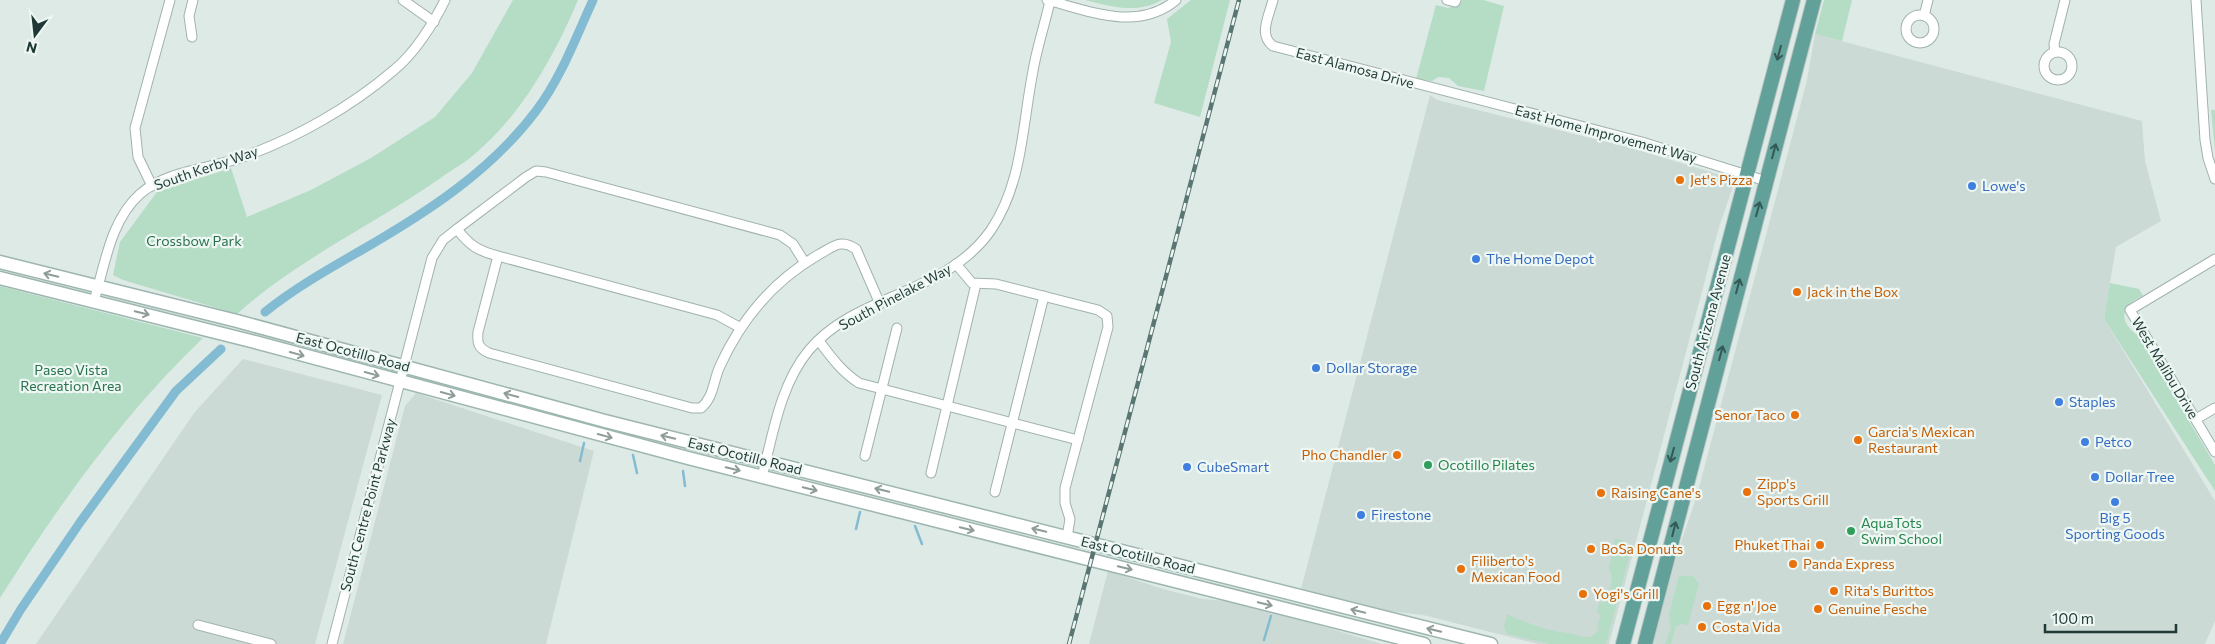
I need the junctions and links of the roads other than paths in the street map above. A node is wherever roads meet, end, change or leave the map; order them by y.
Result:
1 (170, 0) edge
2 (193, 0) edge
3 (403, 0) edge
4 (445, 0) edge
5 (1048, 0) edge
6 (1273, 0) edge
7 (1793, 0) edge
8 (1814, 0) edge
9 (1928, 0) edge
10 (2065, 0) edge
11 (2196, 0) edge
12 (1173, 2) edge
13 (1924, 16) dead end
14 (434, 22) junction
15 (192, 38) dead end
16 (2055, 52) dead end
17 (1444, 91) joint
18 (1746, 174) junction
19 (2215, 180) edge
20 (1766, 181) junction
21 (152, 186) junction
22 (458, 229) junction
23 (498, 256) junction
24 (2215, 259) edge
25 (0, 262) edge
26 (805, 263) junction
27 (956, 264) junction
28 (0, 278) edge
29 (976, 284) junction
30 (99, 287) junction
31 (1044, 296) junction
32 (94, 301) junction
33 (880, 304) junction
34 (741, 328) junction
35 (897, 328) dead end
36 (819, 342) junction
37 (405, 366) junction
38 (401, 382) junction
39 (882, 390) junction
40 (947, 406) junction
41 (2215, 408) edge
42 (2196, 419) junction
43 (1012, 422) junction
44 (1078, 440) junction
45 (2215, 452) edge
46 (865, 456) dead end
47 (766, 461) junction
48 (931, 473) dead end
49 (762, 477) junction
50 (995, 492) dead end
51 (1066, 537) junction
52 (1405, 623) junction
53 (198, 625) dead end
54 (1401, 638) junction
55 (271, 644) edge
56 (332, 644) edge
57 (1424, 644) edge
58 (1491, 644) edge
59 (1622, 644) edge
60 (1645, 644) edge

1 - 21 street
2 - 15 street
3 - 14 street
4 - 14 street, South Kerby Way
5 - 12 street
5 - 27 street, South Pinelake Way
6 - 17 street, East Alamosa Drive
7 -> 18 main road, South Arizona Avenue
20 -> 8 main road, South Arizona Avenue
9 - 13 street
10 - 16 street
11 - 19 street
14 - 21 street, South Kerby Way
17 - 18 street, East Home Improvement Way
18 - 20 street, East Home Improvement Way
18 -> 59 main road, South Arizona Avenue
60 -> 20 main road, South Arizona Avenue
21 - 30 street, South Kerby Way
22 - 23 street
22 - 26 street, South Centre Point Parkway
22 - 37 street, South Centre Point Parkway
23 - 34 street
23 - 34 street
24 - 42 street, West Malibu Drive
30 -> 25 main road, East Ocotillo Road
26 - 33 street
26 - 34 street
27 - 29 street
27 - 33 street, South Pinelake Way
28 - 32 main road, East Ocotillo Road
29 - 31 street
29 - 40 street
30 - 32 street, South Kerby Way
30 - 37 main road, East Ocotillo Road
31 - 43 street
31 - 44 street
32 -> 38 main road, East Ocotillo Road
33 - 36 street, South Pinelake Way
35 - 39 street
36 - 39 street
36 - 47 street, South Pinelake Way
37 - 38 street, South Centre Point Parkway
47 -> 37 main road, East Ocotillo Road
38 -> 49 main road, East Ocotillo Road
38 - 56 street, South Centre Point Parkway
39 - 40 street
39 - 46 street
40 - 43 street
40 - 48 street
41 - 42 street
42 - 45 street, West Malibu Drive
43 - 44 street
43 - 50 street
44 - 51 street
47 - 49 street, South Pinelake Way
51 -> 47 main road, East Ocotillo Road
49 -> 54 main road, East Ocotillo Road
52 -> 51 main road, East Ocotillo Road
52 - 54 main road
58 -> 52 main road, East Ocotillo Road
53 - 55 street
54 - 57 main road, East Ocotillo Road

